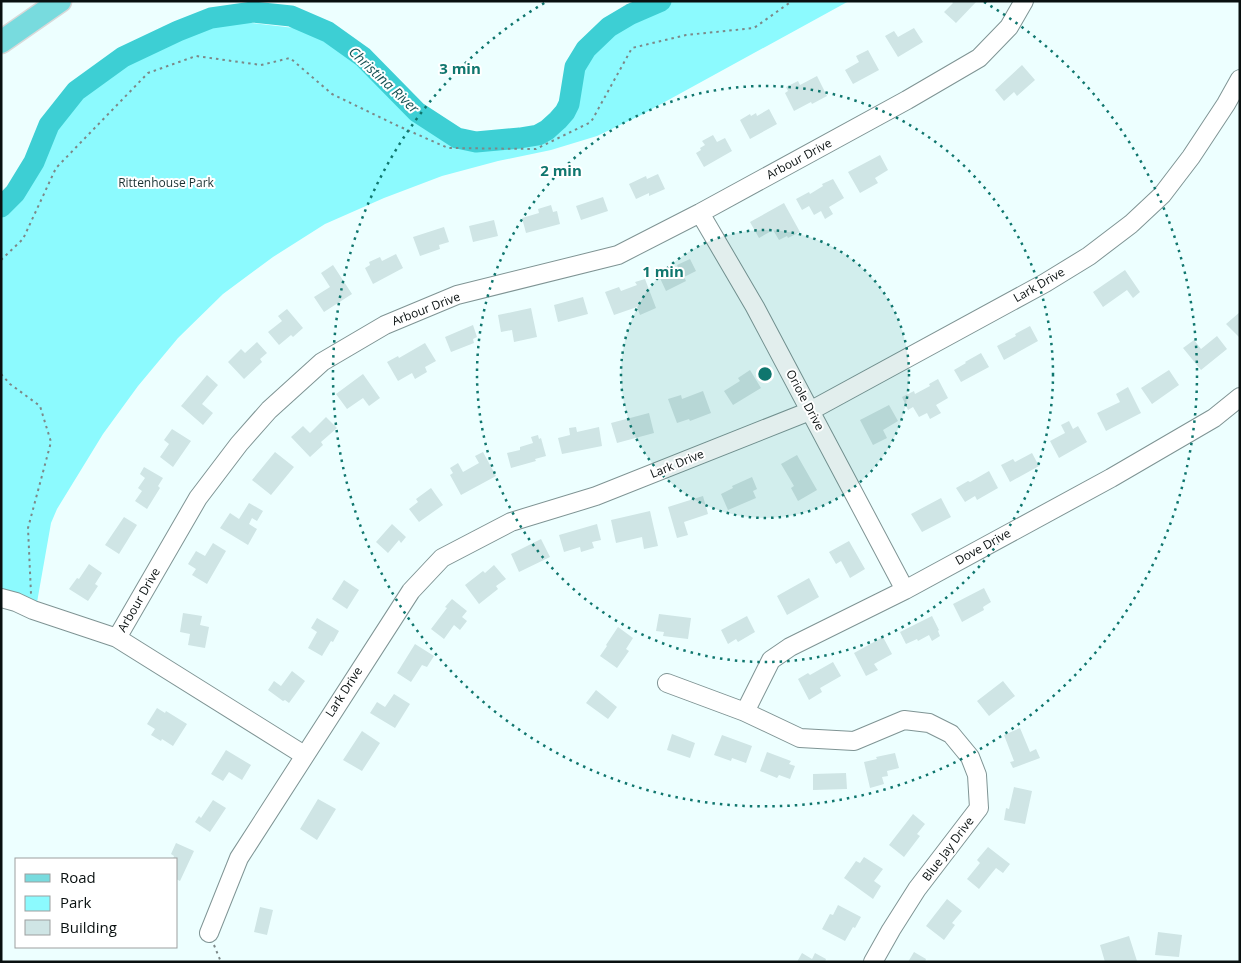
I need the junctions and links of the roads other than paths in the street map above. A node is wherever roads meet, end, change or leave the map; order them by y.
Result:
1 (60, 1) edge
2 (1024, 1) edge
3 (1, 42) edge
4 (1240, 79) edge
5 (700, 213) junction
6 (1240, 397) edge
7 (810, 411) junction
8 (905, 590) junction
9 (1, 598) edge
10 (117, 638) junction
11 (667, 683) dead end
12 (745, 712) junction
13 (304, 755) junction
14 (209, 933) road end
15 (874, 962) edge

1 - 3 main road
2 - 5 street, Arbour Drive
4 - 7 street, Lark Drive
5 - 7 street, Oriole Drive
5 - 10 street, Arbour Drive
6 - 8 street, Dove Drive
7 - 8 street, Oriole Drive
7 - 13 street, Lark Drive
8 - 12 street, Dove Drive
9 - 10 street
10 - 13 street, Arbour Drive
11 - 12 street, Blue Jay Drive
12 - 15 street, Blue Jay Drive
13 - 14 street, Lark Drive

